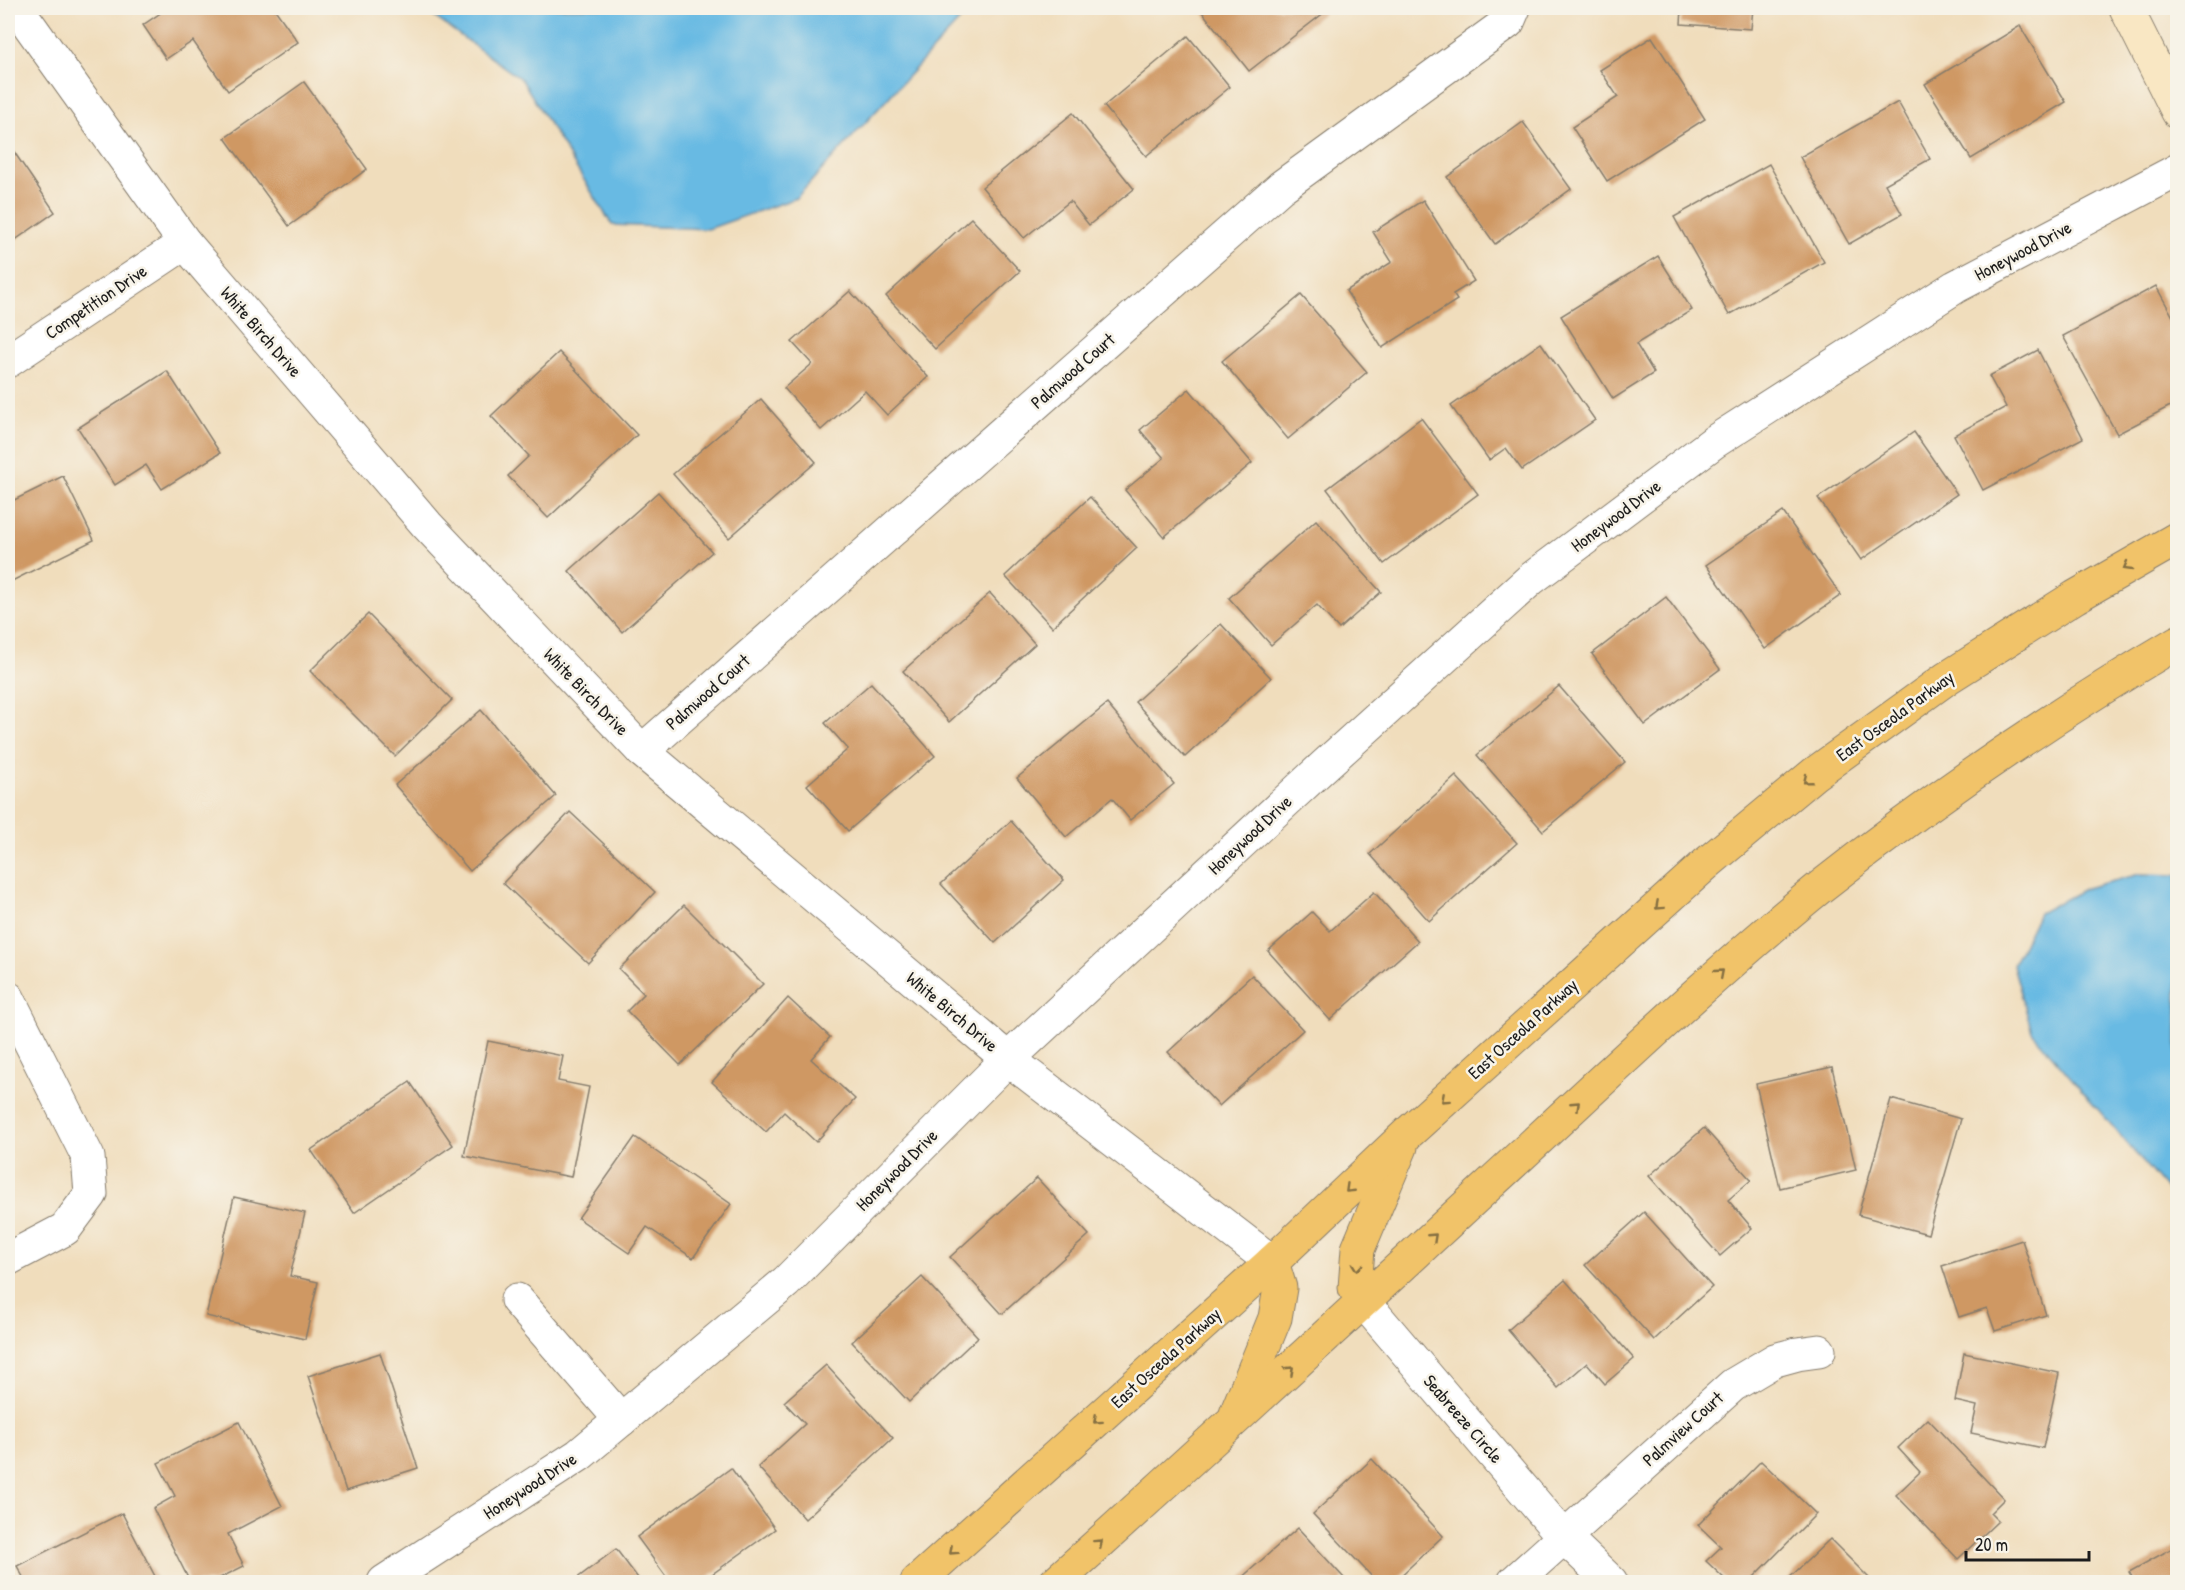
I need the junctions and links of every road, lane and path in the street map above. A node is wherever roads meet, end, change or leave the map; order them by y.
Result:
1 (17, 8) edge
2 (1514, 8) edge
3 (2126, 8) edge
4 (2178, 112) edge
5 (2178, 170) edge
6 (185, 243) junction
7 (8, 362) edge
8 (2178, 538) edge
9 (2178, 642) edge
10 (642, 751) junction
11 (8, 998) edge
12 (1008, 1059) junction
13 (1407, 1134) junction
14 (8, 1259) edge
15 (1272, 1262) junction
16 (517, 1300) dead end
17 (1363, 1301) junction
18 (1819, 1351) dead end
19 (621, 1420) junction
20 (1232, 1424) junction
21 (1563, 1536) junction
22 (384, 1582) edge
23 (918, 1582) edge
24 (1056, 1582) edge
25 (1514, 1582) edge
26 (1611, 1582) edge

1 - 6 street, White Birch Drive
2 - 10 street, Palmwood Court
3 - 4 street
5 - 12 street, Honeywood Drive
6 - 7 street, Competition Drive
6 - 10 street, White Birch Drive
8 -> 13 main road, East Osceola Parkway
17 -> 9 main road
10 - 12 street, White Birch Drive
11 - 14 street
12 - 15 street, White Birch Drive
12 - 19 street, Honeywood Drive
13 -> 15 main road, East Osceola Parkway
13 -> 17 main road
15 - 20 main road
15 -> 23 main road, East Osceola Parkway
16 - 19 street
20 -> 17 main road
17 - 21 street, Seabreeze Circle
18 - 21 street, Palmview Court
19 - 22 street, Honeywood Drive
24 -> 20 main road
21 - 25 street
21 - 26 street, Seabreeze Circle

